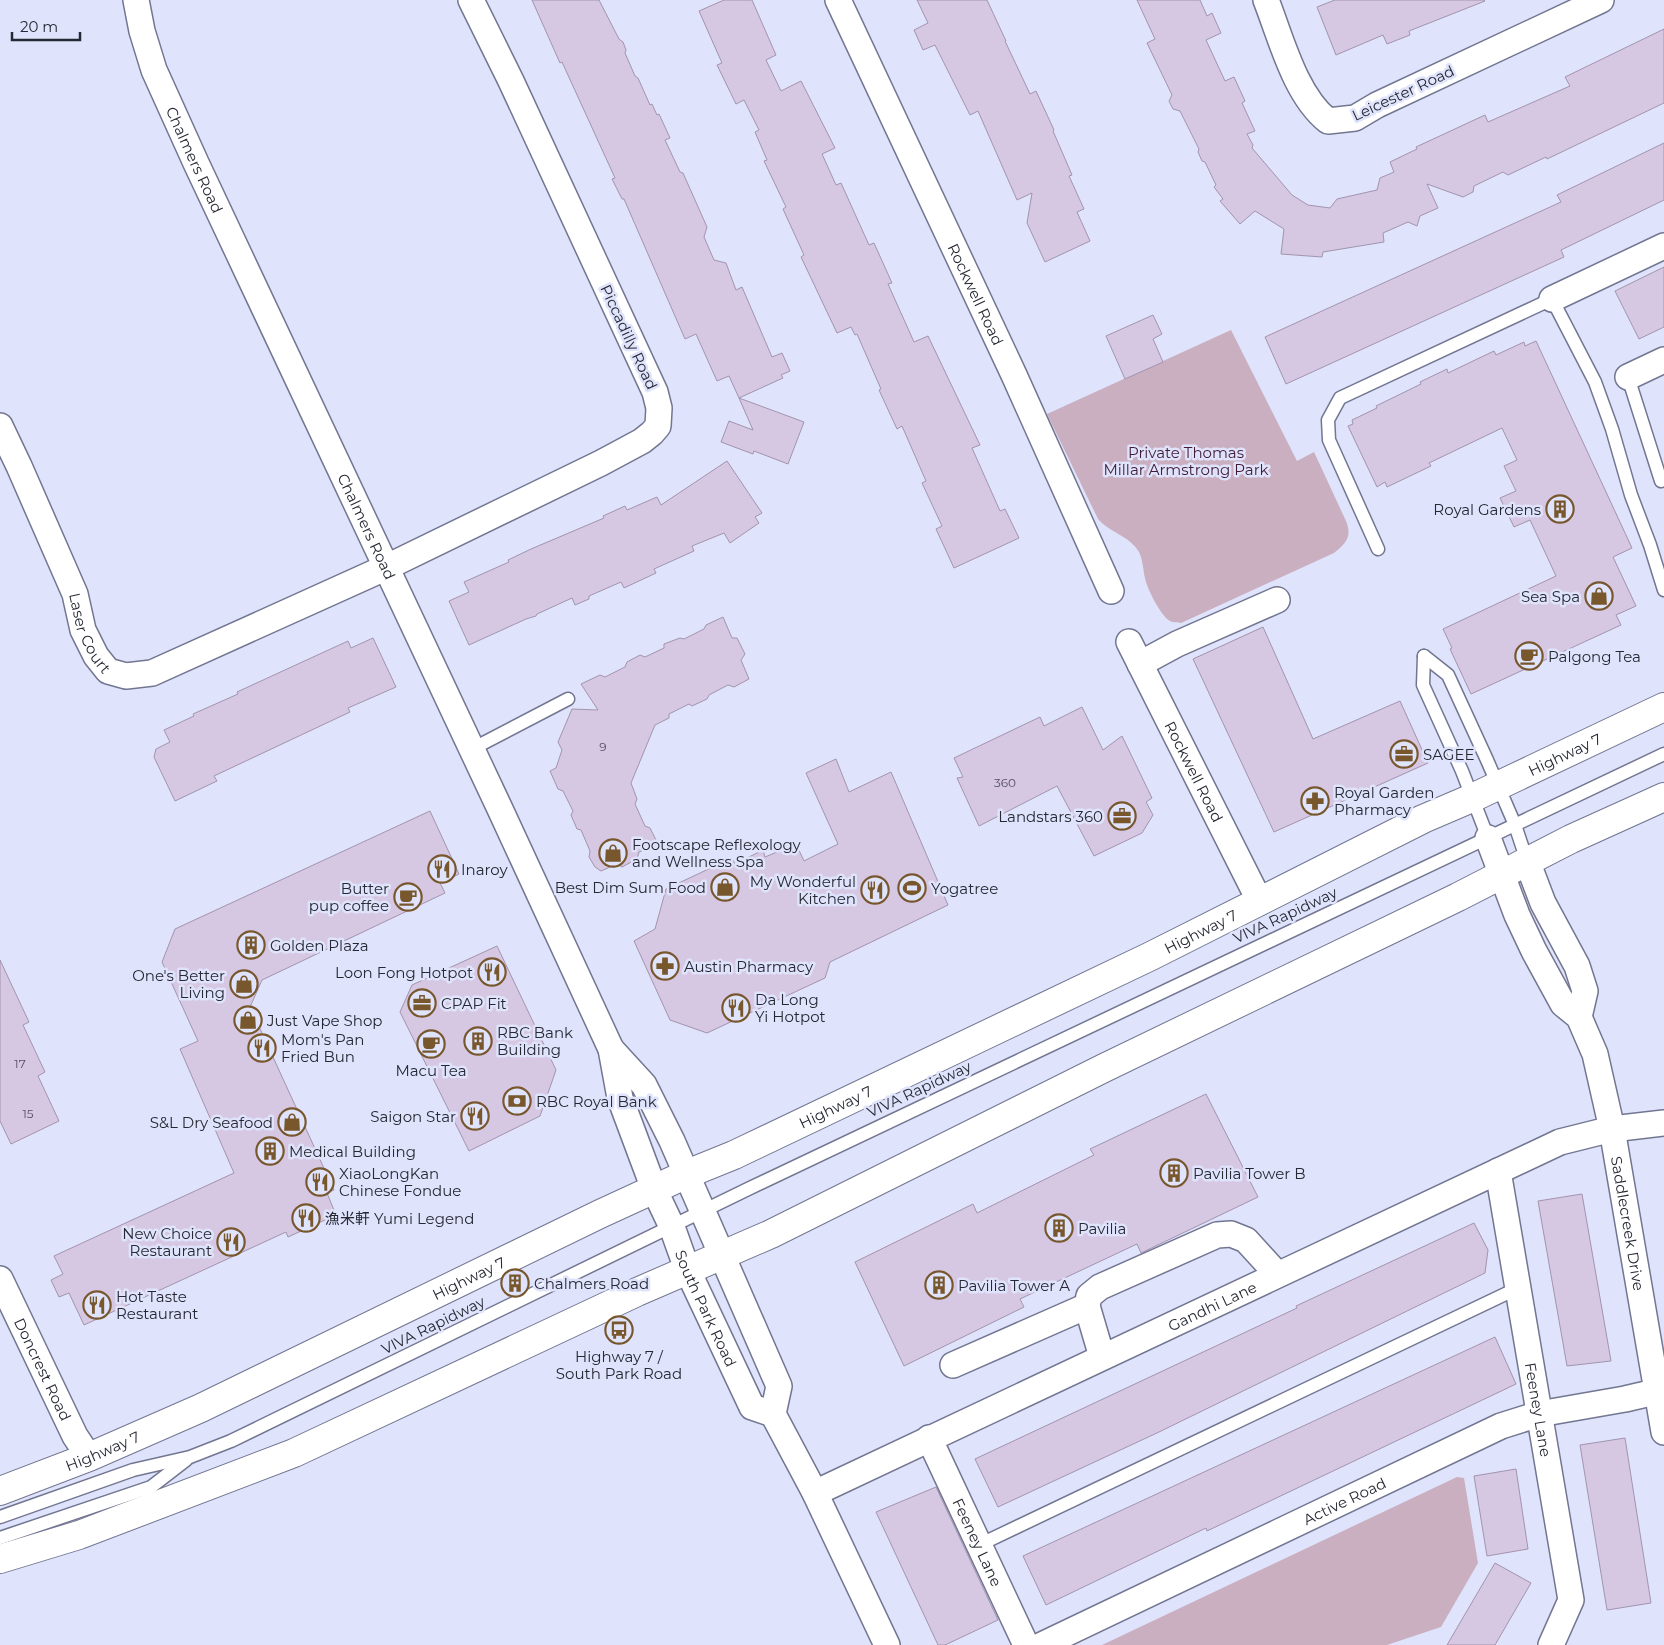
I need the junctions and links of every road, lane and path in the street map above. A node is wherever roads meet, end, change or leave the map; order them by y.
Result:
1 (136, 0) edge
2 (472, 0) edge
3 (838, 0) edge
4 (1266, 0) edge
5 (1601, 0) edge
6 (1570, 7) edge
7 (1664, 246) edge
8 (1552, 300) junction
9 (1664, 360) edge
10 (1628, 377) joint
11 (0, 426) edge
12 (1664, 480) edge
13 (1378, 549) dead end
14 (387, 567) junction
15 (1664, 590) edge
16 (1111, 591) dead end
17 (1277, 600) dead end
18 (1129, 642) dead end
19 (1140, 664) junction
20 (568, 699) dead end
21 (1664, 707) edge
22 (472, 750) junction
23 (1664, 754) edge
24 (1498, 786) junction
25 (1664, 797) edge
26 (1472, 798) junction
27 (1514, 825) junction
28 (1488, 838) junction
29 (1527, 862) junction
30 (1501, 875) junction
31 (1260, 902) junction
32 (1579, 1017) junction
33 (612, 1049) junction
34 (1664, 1122) edge
35 (1612, 1129) junction
36 (1498, 1171) junction
37 (687, 1174) junction
38 (654, 1189) junction
39 (704, 1211) junction
40 (672, 1227) junction
41 (722, 1255) junction
42 (688, 1270) junction
43 (1277, 1274) junction
44 (0, 1279) edge
45 (1518, 1288) junction
46 (1087, 1306) junction
47 (1102, 1357) junction
48 (953, 1365) dead end
49 (1661, 1391) edge
50 (773, 1414) junction
51 (1539, 1414) junction
52 (1664, 1432) edge
53 (929, 1438) junction
54 (89, 1457) junction
55 (190, 1457) junction
56 (0, 1491) edge
57 (815, 1493) junction
58 (0, 1517) edge
59 (0, 1538) edge
60 (979, 1545) junction
61 (0, 1560) edge
62 (887, 1645) edge
63 (1026, 1645) edge
64 (1042, 1645) edge
65 (1551, 1645) edge

1 - 14 street, Chalmers Road
2 - 14 street, Piccadilly Road
3 - 16 street, Rockwell Road
4 - 6 street, Leicester Road
5 - 6 street, Leicester Road
7 - 8 street
8 - 13 lane
8 - 15 lane
9 - 10 street
10 - 12 lane
11 - 14 street, Laser Court
14 - 22 street, Chalmers Road
17 - 19 street
18 - 19 street, Rockwell Road
19 - 31 street, Rockwell Road
20 - 22 lane
21 - 24 main road, Highway 7
22 - 33 street, Chalmers Road
23 - 27 lane, VIVA Rapidway
24 - 26 main road, Highway 7
24 - 26 lane
24 - 27 lane
25 - 29 main road
26 - 28 lane
26 - 31 main road, Highway 7
27 - 28 lane, VIVA Rapidway
27 - 29 lane
28 - 30 street, Saddlecreek Drive
28 - 39 lane, VIVA Rapidway
29 - 30 main road
29 - 32 street
30 - 32 street, Saddlecreek Drive
30 - 41 main road
31 - 37 main road, Highway 7
32 - 35 street, Saddlecreek Drive
33 - 37 street, Chalmers Road
33 - 38 street, Chalmers Road
34 - 35 street, Gandhi Lane
35 - 36 street, Gandhi Lane
35 - 49 street, Saddlecreek Drive
36 - 43 street, Gandhi Lane
36 - 45 street, Feeney Lane
37 - 38 main road, Highway 7
37 - 39 street, Chalmers Road
38 - 40 street, South Park Road
38 - 54 main road, Highway 7
39 - 40 lane, VIVA Rapidway
39 - 41 street, Chalmers Road
40 - 42 street, South Park Road
40 - 55 lane, VIVA Rapidway
41 - 42 main road
41 - 50 street
42 - 50 street, South Park Road
42 - 61 main road
43 - 46 street
43 - 47 street, Gandhi Lane
44 - 54 street, Doncrest Road
45 - 51 street, Feeney Lane
45 - 60 lane
46 - 47 street
46 - 48 street
47 - 53 street, Gandhi Lane
49 - 51 street, Active Road
49 - 52 street, Saddlecreek Drive
50 - 57 street
51 - 64 street, Active Road
51 - 65 street, Feeney Lane
53 - 57 street, Gandhi Lane
53 - 60 street, Feeney Lane
54 - 56 main road, Highway 7
55 - 58 lane, VIVA Rapidway
55 - 59 lane, VIVA Rapidway
57 - 62 street
60 - 63 street, Feeney Lane

